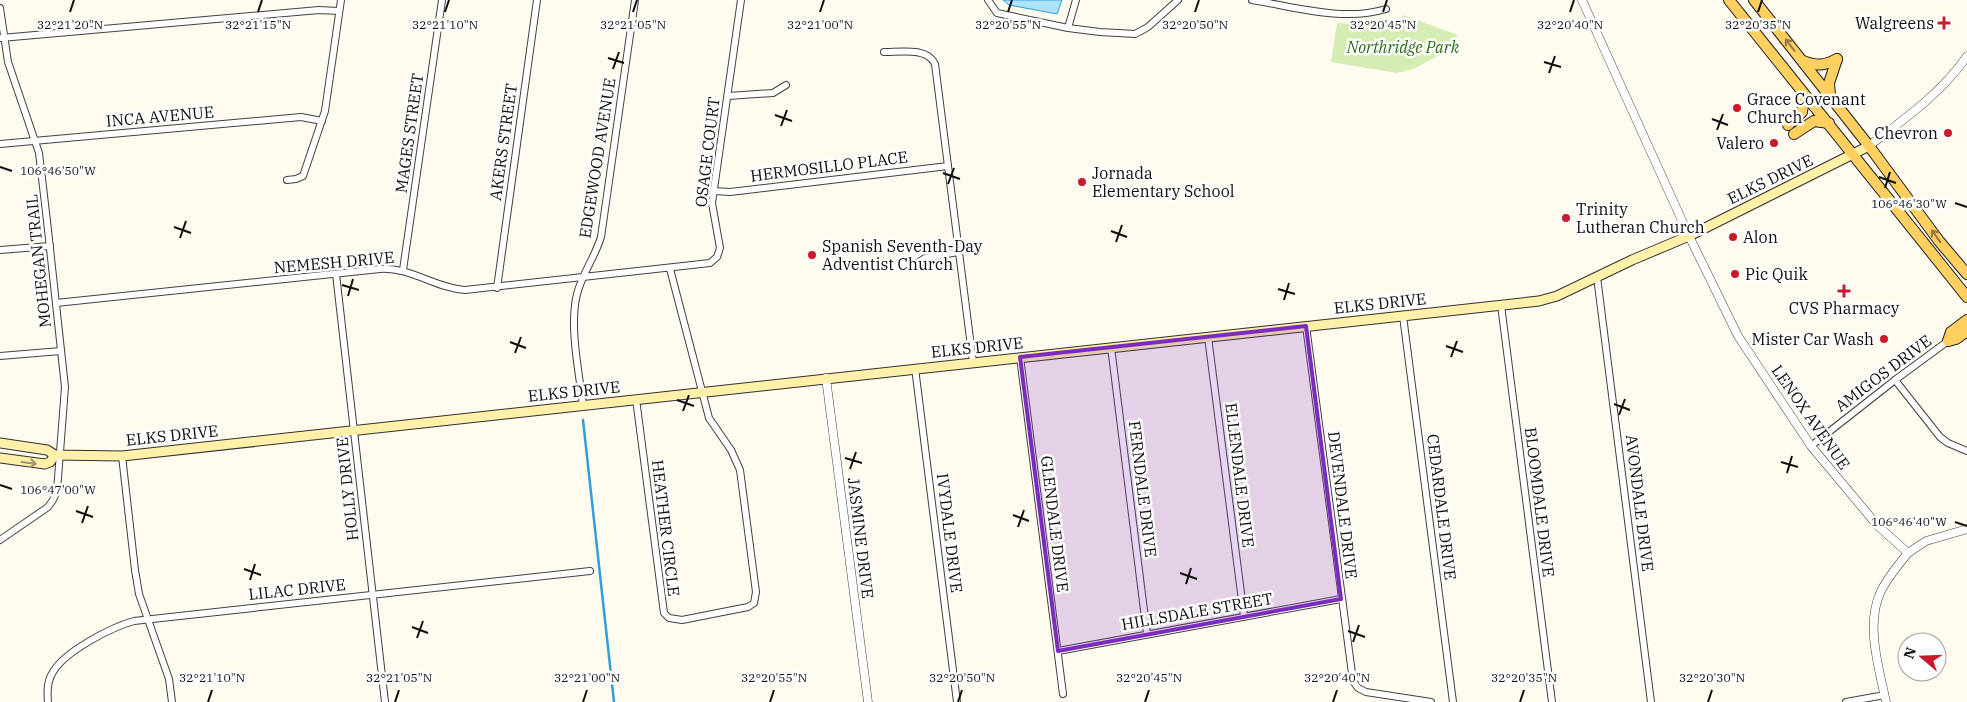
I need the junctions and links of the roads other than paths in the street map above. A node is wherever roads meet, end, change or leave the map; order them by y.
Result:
1 (341, 0) edge
2 (442, 0) edge
3 (538, 0) edge
4 (635, 0) edge
5 (742, 0) edge
6 (988, 0) edge
7 (1076, 0) edge
8 (1178, 0) edge
9 (1252, 0) edge
10 (1582, 0) edge
11 (1730, 0) edge
12 (1754, 0) edge
13 (1291, 3) edge
14 (0, 8) edge
15 (1386, 9) dead end
16 (339, 11) junction
17 (1068, 28) junction
18 (2, 38) edge
19 (884, 52) dead end
20 (1967, 56) edge
21 (1802, 61) junction
22 (786, 85) dead end
23 (1801, 88) junction
24 (728, 96) junction
25 (1830, 97) junction
26 (322, 120) junction
27 (1829, 123) junction
28 (1788, 125) dead end
29 (1794, 134) dead end
30 (35, 141) junction
31 (0, 144) edge
32 (1869, 146) junction
33 (1854, 154) junction
34 (948, 166) junction
35 (287, 180) dead end
36 (714, 191) junction
37 (1689, 236) junction
38 (50, 246) junction
39 (0, 250) edge
40 (958, 252) junction
41 (911, 267) dead end
42 (670, 269) junction
43 (403, 270) junction
44 (336, 274) junction
45 (1967, 274) edge
46 (1597, 277) junction
47 (582, 278) junction
48 (497, 288) junction
49 (1967, 297) edge
50 (56, 303) junction
51 (1501, 305) junction
52 (1403, 316) junction
53 (1967, 320) edge
54 (1306, 326) junction
55 (1967, 330) edge
56 (1208, 337) junction
57 (1948, 341) junction
58 (1111, 347) junction
59 (61, 351) junction
60 (0, 356) edge
61 (1020, 357) junction
62 (973, 362) junction
63 (915, 368) junction
64 (826, 378) junction
65 (1894, 380) junction
66 (702, 392) junction
67 (636, 399) junction
68 (583, 405) junction
69 (355, 430) junction
70 (0, 443) edge
71 (1811, 446) junction
72 (1967, 451) edge
73 (57, 456) junction
74 (122, 456) junction
75 (0, 458) edge
76 (1967, 529) edge
77 (0, 540) edge
78 (1908, 553) junction
79 (590, 571) dead end
80 (373, 595) junction
81 (1341, 599) junction
82 (1244, 616) junction
83 (146, 619) junction
84 (1148, 634) junction
85 (1058, 651) junction
86 (1063, 694) dead end
87 (1885, 698) edge
88 (48, 702) edge
89 (172, 702) edge
90 (385, 702) edge
91 (868, 702) edge
92 (957, 702) edge
93 (1432, 702) edge
94 (1453, 702) edge
95 (1552, 702) edge
96 (1651, 702) edge
97 (1846, 702) edge

1 - 16 street
2 - 43 street, MAGES STREET
3 - 48 street, AKERS STREET
4 - 47 street, EDGEWOOD AVENUE
5 - 24 street, OSAGE COURT
6 - 17 street
7 - 17 street
8 - 17 street
9 - 13 street
10 - 37 street, LENOX AVENUE
11 - 23 main road
21 -> 12 main road
13 - 15 street
14 - 18 street, MOHEGAN TRAIL
16 - 18 street
16 - 26 street
18 - 30 street, MOHEGAN TRAIL
19 - 34 street
20 - 32 street
21 - 25 main road
21 - 25 main road
22 - 24 street
23 - 27 main road
23 - 28 main road
24 - 36 street, OSAGE COURT
25 - 32 main road
26 - 30 street, INCA AVENUE
26 - 35 street
27 - 29 main road
27 - 33 main road
30 - 31 street, INCA AVENUE
30 - 38 street, MOHEGAN TRAIL
32 - 33 main road, ELKS DRIVE
45 -> 32 main road
33 - 37 main road, ELKS DRIVE
33 - 49 main road
34 - 36 street, HERMOSILLO PLACE
34 - 40 street
36 - 42 street, OSAGE COURT
37 - 46 main road, ELKS DRIVE
37 - 71 street, LENOX AVENUE
38 - 39 street
38 - 50 street, MOHEGAN TRAIL
40 - 41 street
40 - 62 street
42 - 47 street, NEMESH DRIVE
42 - 66 street, HEATHER CIRCLE
43 - 44 street, NEMESH DRIVE
43 - 48 street, NEMESH DRIVE
44 - 50 street, NEMESH DRIVE
44 - 69 street, HOLLY DRIVE
46 - 51 main road, ELKS DRIVE
46 - 96 street, AVONDALE DRIVE
47 - 48 street, NEMESH DRIVE
47 - 68 street, EDGEWOOD AVENUE
50 - 59 street, MOHEGAN TRAIL
51 - 52 main road, ELKS DRIVE
51 - 95 street, BLOOMDALE DRIVE
52 - 54 main road, ELKS DRIVE
52 - 94 street, CEDARDALE DRIVE
53 - 57 main road
54 - 56 main road, ELKS DRIVE
54 - 81 street, DEVENDALE DRIVE
55 - 57 main road
56 - 58 main road, ELKS DRIVE
56 - 82 street, ELLENDALE DRIVE
57 - 65 street, AMIGOS DRIVE
58 - 61 main road, ELKS DRIVE
58 - 84 street, FERNDALE DRIVE
59 - 60 street
59 - 73 street, MOHEGAN TRAIL
61 - 62 main road, ELKS DRIVE
61 - 85 street, GLENDALE DRIVE
62 - 63 main road, ELKS DRIVE
63 - 64 main road, ELKS DRIVE
63 - 92 street, IVYDALE DRIVE
64 - 66 main road, ELKS DRIVE
64 - 91 street, JASMINE DRIVE
65 - 71 street, AMIGOS DRIVE
65 - 72 street
66 - 67 main road, ELKS DRIVE
66 - 67 street, HEATHER CIRCLE
67 - 68 main road, ELKS DRIVE
68 - 69 main road, ELKS DRIVE
69 - 74 main road, ELKS DRIVE
69 - 80 street, HOLLY DRIVE
70 - 73 main road, ELKS DRIVE
71 - 78 street, LENOX AVENUE
73 - 74 main road, ELKS DRIVE
75 -> 73 main road, ELKS DRIVE
73 - 77 street, MOHEGAN TRAIL
74 - 83 street
76 - 78 street
78 - 87 street
79 - 80 street, LILAC DRIVE
80 - 83 street, LILAC DRIVE
80 - 90 street, HOLLY DRIVE
81 - 82 street, HILLSDALE STREET
81 - 93 street, DEVENDALE DRIVE
82 - 84 street, HILLSDALE STREET
83 - 88 street, LILAC DRIVE
83 - 89 street
84 - 85 street, HILLSDALE STREET
85 - 86 street, GLENDALE DRIVE
87 - 97 street

